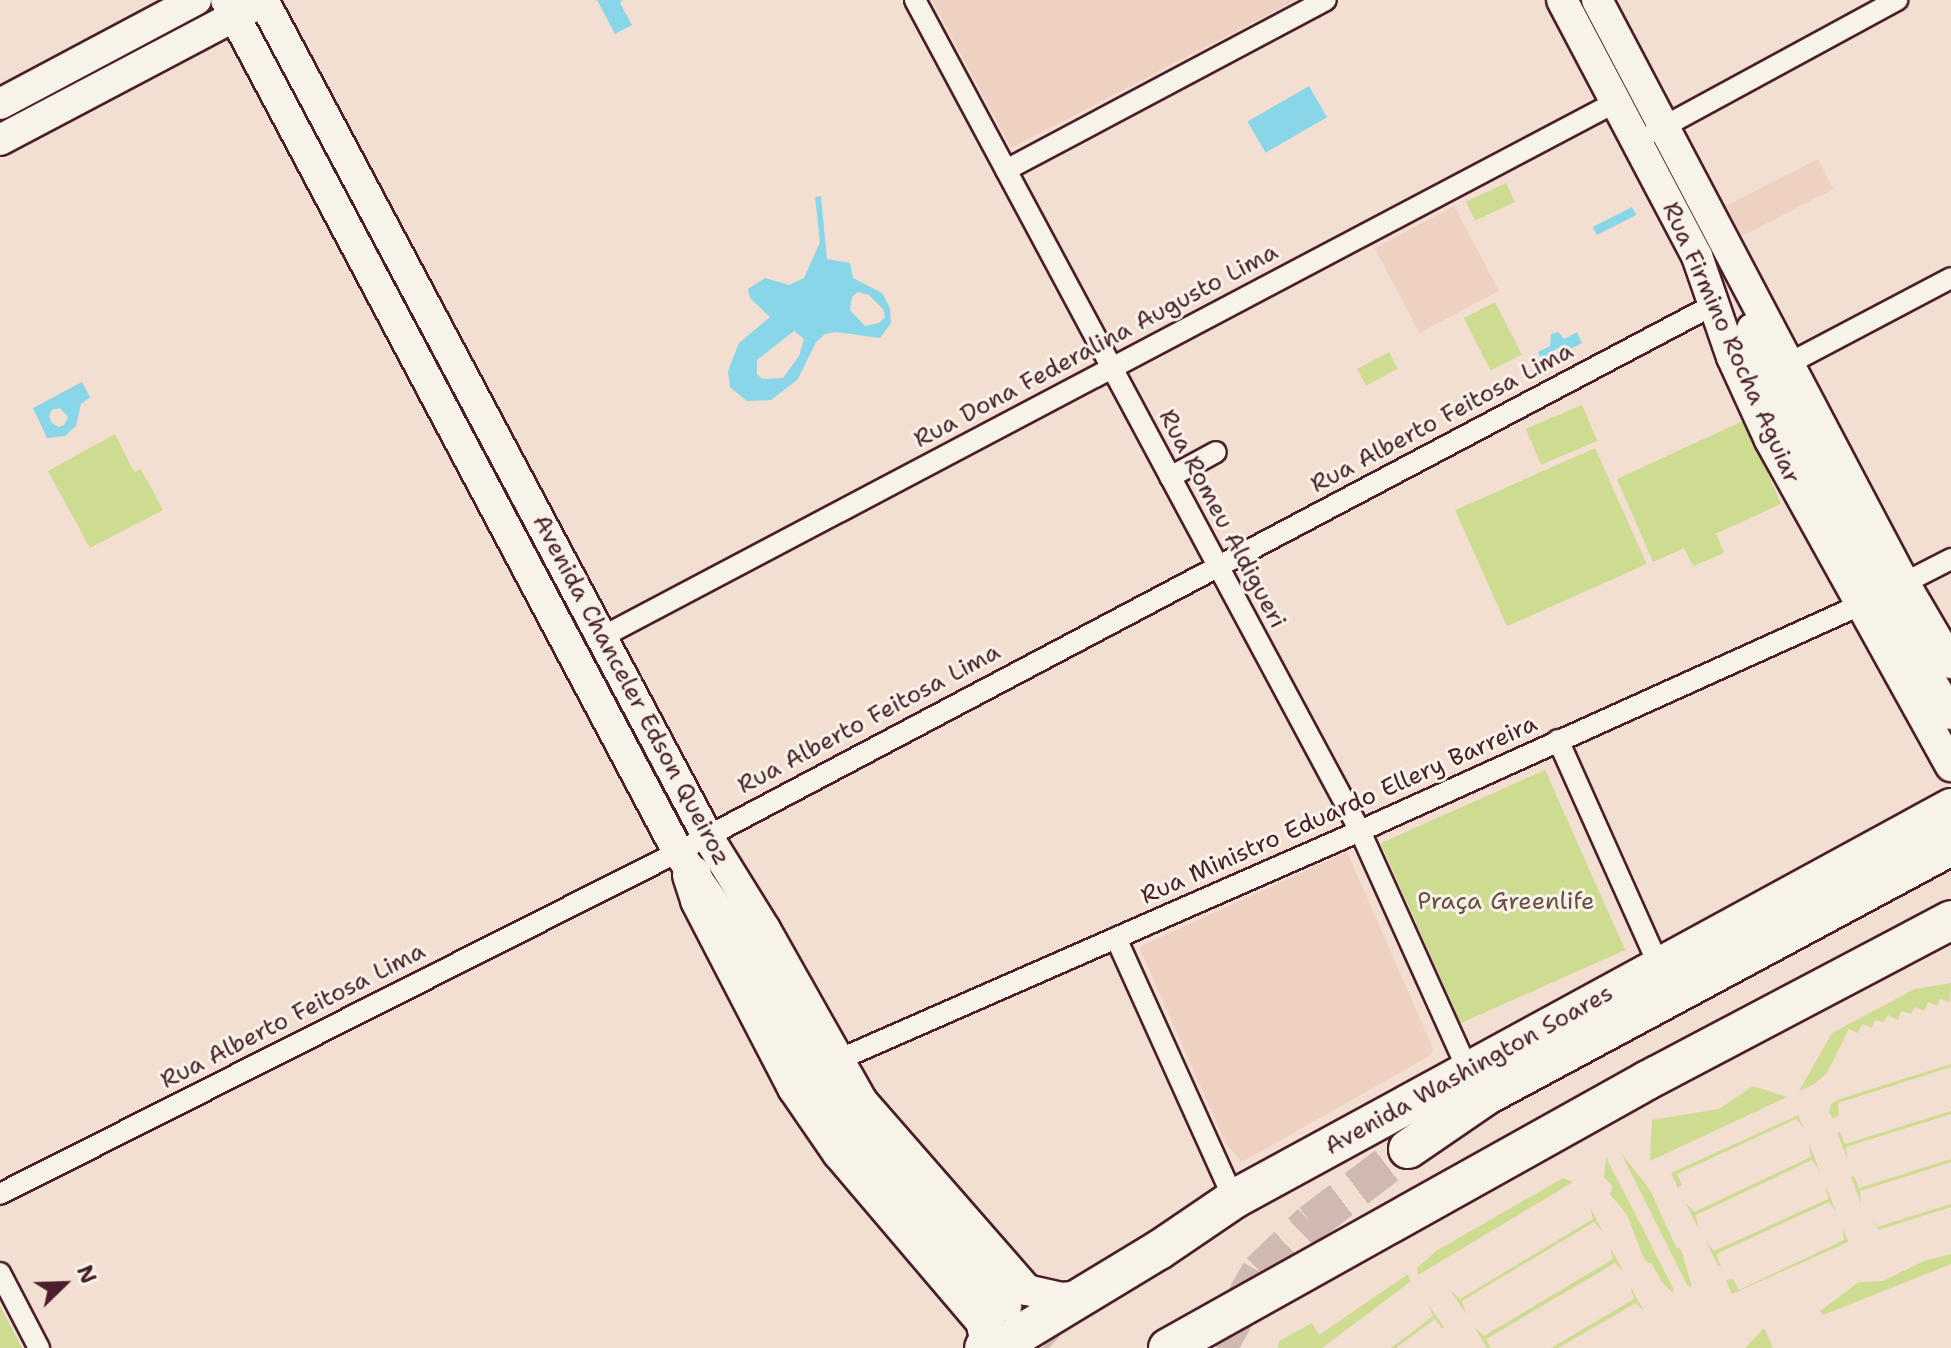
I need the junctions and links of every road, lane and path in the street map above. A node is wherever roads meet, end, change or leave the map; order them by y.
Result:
1 (196, 0) edge
2 (264, 0) edge
3 (915, 0) edge
4 (1326, 0) edge
5 (1562, 0) edge
6 (1597, 0) edge
7 (1897, 0) edge
8 (231, 8) edge
9 (1616, 102) junction
10 (0, 104) edge
11 (1663, 127) junction
12 (0, 140) edge
13 (1636, 141) junction
14 (344, 152) junction
15 (316, 168) junction
16 (1006, 170) junction
17 (1729, 253) junction
18 (1951, 278) edge
19 (1715, 304) junction
20 (411, 349) junction
21 (1788, 364) junction
22 (1112, 367) junction
23 (480, 408) junction
24 (1216, 452) dead end
25 (1170, 477) junction
26 (1951, 559) edge
27 (1216, 565) junction
28 (1904, 583) junction
29 (1860, 605) junction
30 (602, 637) junction
31 (1951, 663) edge
32 (1951, 714) edge
33 (1558, 740) junction
34 (1951, 766) edge
35 (1950, 816) edge
36 (1360, 831) junction
37 (706, 834) junction
38 (685, 864) junction
39 (1951, 920) edge
40 (1116, 938) junction
41 (1659, 966) junction
42 (838, 1060) junction
43 (1468, 1070) junction
44 (1646, 1081) junction
45 (1408, 1149) tunnel mouth
46 (0, 1194) edge
47 (1234, 1199) junction
48 (0, 1273) edge
49 (1084, 1296) junction
50 (1006, 1306) tunnel mouth
51 (39, 1348) edge
52 (984, 1348) edge
53 (997, 1348) edge
54 (1168, 1348) edge
55 (1219, 1348) edge

1 - 10 main road
2 - 8 main road
2 - 14 main road, Avenida Chanceler Edson Queiroz
3 - 16 street, Rua Romeu Aldigueri
4 - 16 street
5 - 9 main road, Rua Firmino Rocha Aguiar
6 - 11 main road, Rua Firmino Rocha Aguiar
7 - 11 street
8 - 12 main road
8 - 15 main road, Avenida Chanceler Edson Queiroz
9 - 13 main road, Rua Firmino Rocha Aguiar
9 - 22 street, Rua Dona Federalina Augusto Lima
11 - 13 street
11 - 17 main road, Rua Firmino Rocha Aguiar
13 - 19 main road, Rua Firmino Rocha Aguiar
14 - 15 main road
14 - 23 main road, Avenida Chanceler Edson Queiroz
15 - 20 main road, Avenida Chanceler Edson Queiroz
16 - 22 street, Rua Romeu Aldigueri
17 - 21 main road, Rua Firmino Rocha Aguiar
17 - 32 main road
18 - 21 street
19 - 27 street, Rua Alberto Feitosa Lima
19 - 29 main road, Rua Firmino Rocha Aguiar
20 - 23 main road
20 - 38 main road, Avenida Chanceler Edson Queiroz
21 - 28 main road, Rua Firmino Rocha Aguiar
22 - 25 street, Rua Romeu Aldigueri
22 - 30 street, Rua Dona Federalina Augusto Lima
23 - 30 main road, Avenida Chanceler Edson Queiroz
24 - 25 street
25 - 27 street, Rua Romeu Aldigueri
26 - 28 street
27 - 36 street, Rua Romeu Aldigueri
27 - 37 street, Rua Alberto Feitosa Lima
28 - 31 main road, Rua Firmino Rocha Aguiar
29 - 33 street, Rua Ministro Eduardo Ellery Barreira
29 - 34 main road, Rua Firmino Rocha Aguiar
30 - 37 main road, Avenida Chanceler Edson Queiroz
33 - 36 street, Rua Ministro Eduardo Ellery Barreira
33 - 41 street
35 - 41 highway, Avenida Washington Soares
35 - 45 highway
36 - 40 street, Rua Ministro Eduardo Ellery Barreira
36 - 43 street, Rua Romeu Aldigueri
37 - 38 street, Rua Alberto Feitosa Lima
37 - 42 main road, Avenida Chanceler Edson Queiroz
38 - 46 street, Rua Alberto Feitosa Lima
38 - 50 main road, Avenida Chanceler Edson Queiroz
38 - 52 highway
39 - 44 highway
40 - 42 street, Rua Ministro Eduardo Ellery Barreira
40 - 47 street
41 - 43 highway, Avenida Washington Soares
42 - 49 main road, Avenida Chanceler Edson Queiroz
43 - 47 highway, Avenida Washington Soares
44 - 54 highway
44 - 55 highway
47 - 49 highway, Avenida Washington Soares
48 - 51 street
49 - 53 highway, Avenida Washington Soares

